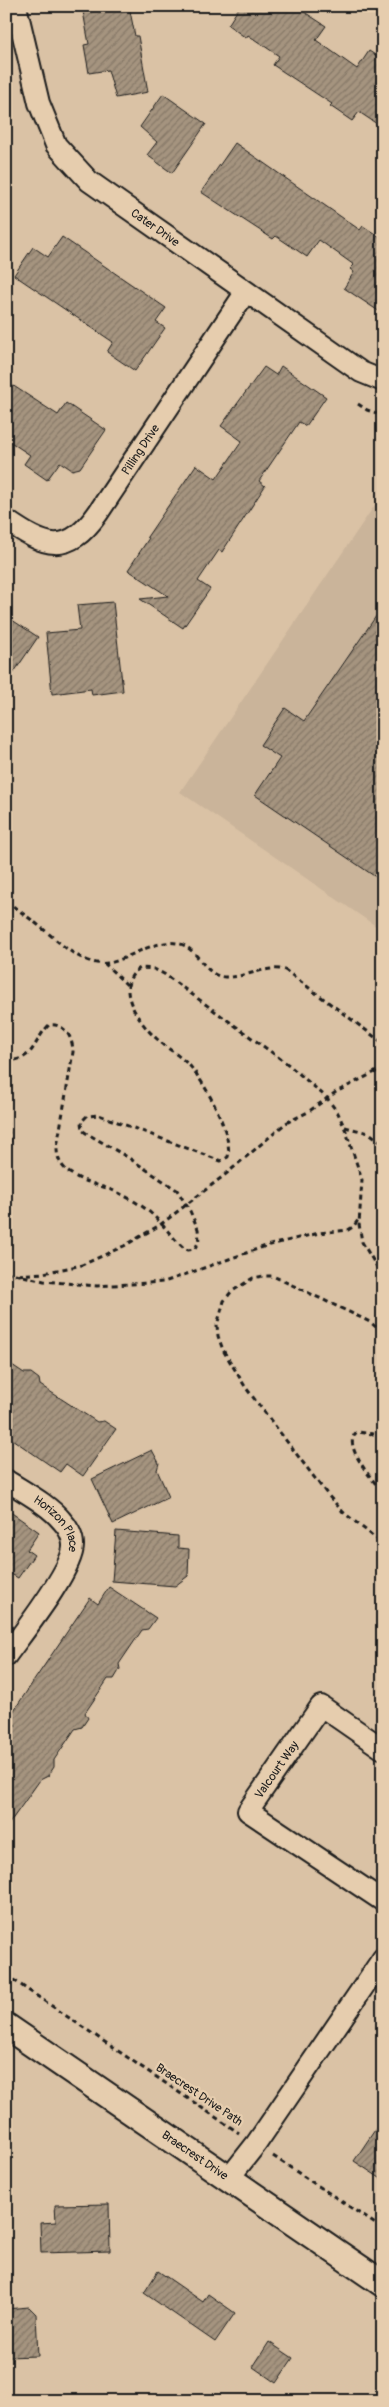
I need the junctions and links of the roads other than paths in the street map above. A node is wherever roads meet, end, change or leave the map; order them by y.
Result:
1 (16, 6) edge
2 (6, 8) edge
3 (245, 293) junction
4 (383, 380) edge
5 (6, 520) edge
6 (6, 1480) edge
7 (6, 1656) edge
8 (383, 1749) edge
9 (383, 1901) edge
10 (383, 1958) edge
11 (6, 2026) edge
12 (230, 2177) junction
13 (383, 2284) edge

1 - 2 street
1 - 3 street, Cater Drive
3 - 4 street, Cater Drive
3 - 5 street, Pilling Drive
6 - 7 street, Horizon Place
8 - 9 street, Valcourt Way
10 - 12 street
11 - 12 street, Braecrest Drive
12 - 13 street, Braecrest Drive

